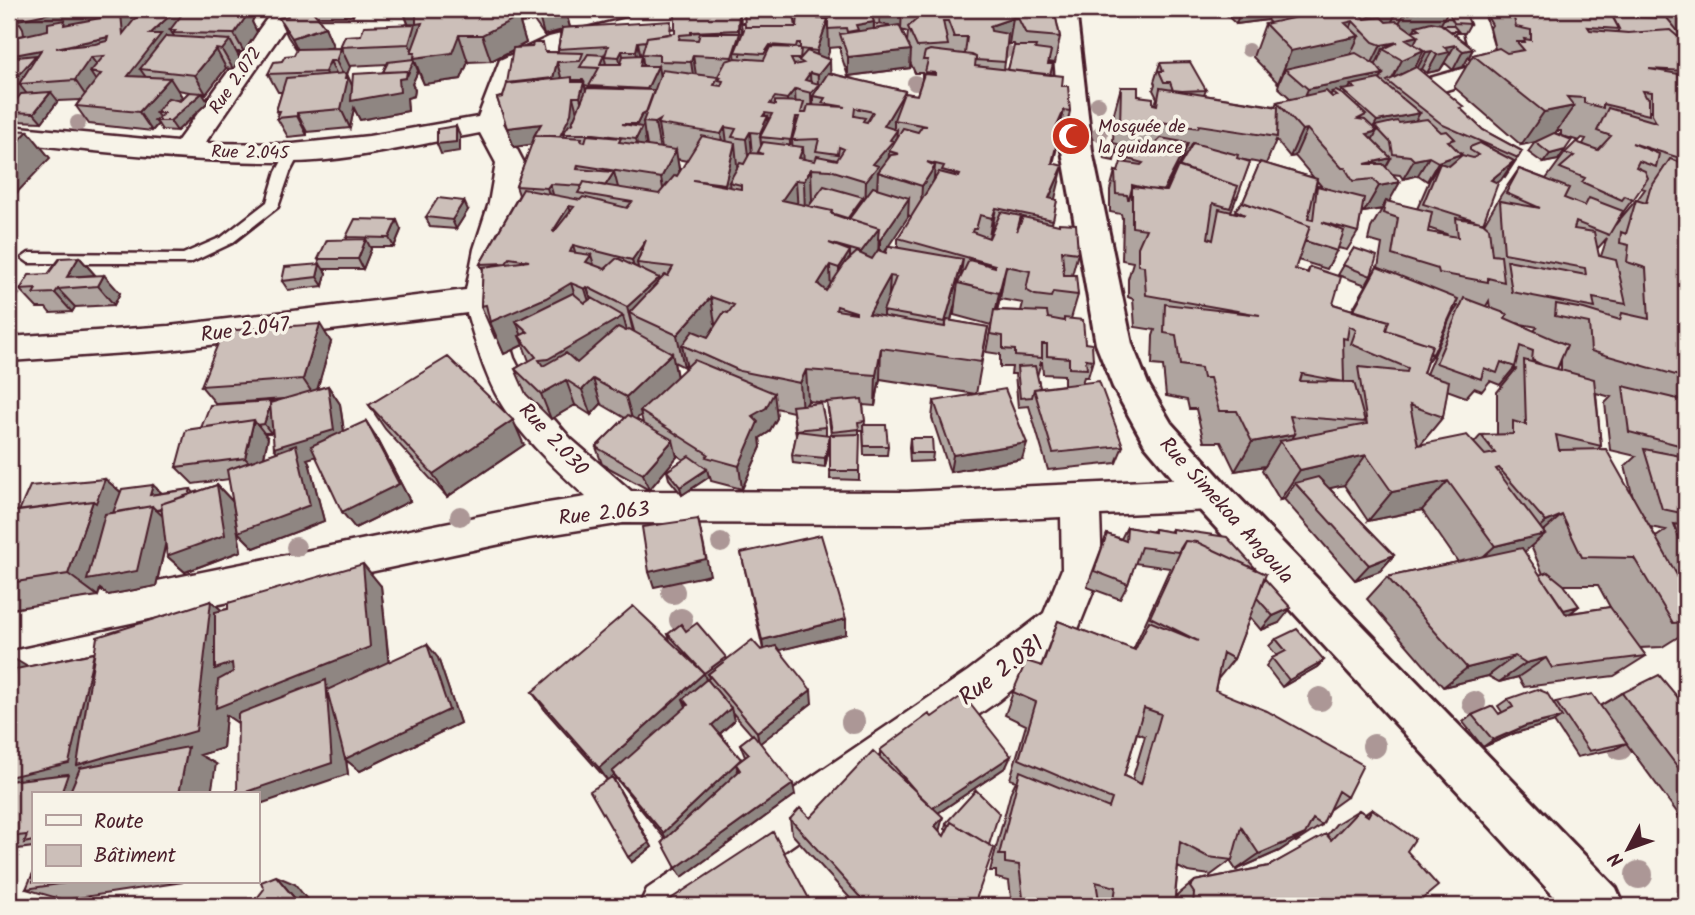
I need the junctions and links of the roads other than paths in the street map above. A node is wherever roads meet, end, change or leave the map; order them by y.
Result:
1 (286, 9) edge
2 (813, 9) edge
3 (1063, 9) edge
4 (1470, 9) edge
5 (641, 16) edge
6 (1421, 89) edge
7 (489, 123) junction
8 (9, 134) edge
9 (185, 150) junction
10 (293, 153) junction
11 (29, 258) dead end
12 (480, 300) junction
13 (9, 349) edge
14 (1209, 494) junction
15 (1080, 501) junction
16 (623, 507) junction
17 (9, 630) edge
18 (664, 906) edge
19 (1598, 906) edge

1 - 9 street, Rue 2.072
2 - 5 street
3 - 14 street, Rue Simekoa Angoula
4 - 6 street
5 - 7 street
7 - 10 street, Rue 2.045
7 - 12 street, Rue 2.030
8 - 9 street, Rue 2.045
9 - 10 street, Rue 2.045
10 - 11 lane
12 - 13 street, Rue 2.047
12 - 16 street, Rue 2.030
14 - 15 street, Rue 2.063
14 - 19 street, Rue Simekoa Angoula
15 - 16 street, Rue 2.063
15 - 18 street, Rue 2.081
16 - 17 street, Rue 2.063

